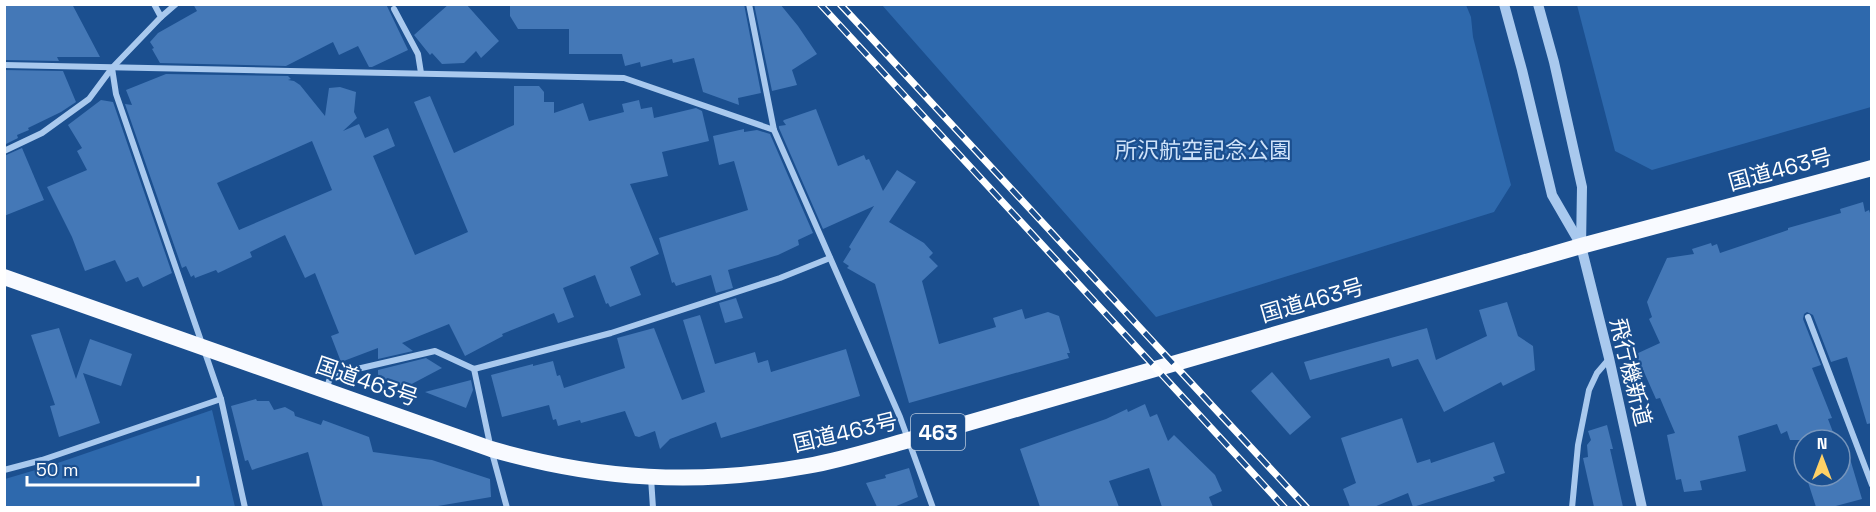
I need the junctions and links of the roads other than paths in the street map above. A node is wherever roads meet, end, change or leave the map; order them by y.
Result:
1 (154, 4) edge
2 (176, 4) edge
3 (749, 4) edge
4 (1504, 4) edge
5 (1538, 4) edge
6 (394, 9) dead end
7 (161, 17) junction
8 (4, 65) edge
9 (112, 69) junction
10 (421, 73) junction
11 (774, 130) junction
12 (4, 151) edge
13 (1872, 168) edge
14 (1581, 246) junction
15 (830, 258) junction
16 (4, 277) edge
17 (1808, 317) dead end
18 (205, 347) junction
19 (1609, 358) junction
20 (474, 369) junction
21 (326, 390) junction
22 (221, 399) junction
23 (909, 440) junction
24 (491, 449) junction
25 (4, 470) edge
26 (651, 478) junction
27 (1872, 485) edge
28 (245, 507) edge
29 (507, 507) edge
30 (653, 507) edge
31 (933, 507) edge
32 (1572, 507) edge
33 (1642, 507) edge

1 - 7 street
2 - 7 street
3 - 11 street
4 - 14 street
5 - 14 street
6 - 10 street
7 - 9 street
8 - 9 street
9 - 10 street
9 - 12 street
9 - 18 street
10 - 11 street
11 - 15 street
13 - 14 highway, 国道463号 / 463
14 - 19 street, 飛行機新道
14 - 23 highway, 国道463号 / 463
15 - 20 street
15 - 23 street
16 - 18 highway, 国道463号 / 463
17 - 27 street
18 - 21 highway, 国道463号 / 463
18 - 22 street
19 - 32 street
19 - 33 street, 飛行機新道
20 - 21 street
20 - 24 street
21 - 24 highway, 国道463号 / 463
22 - 25 street
22 - 28 street
23 - 26 highway, 国道463号 / 463
23 - 31 street
24 - 26 highway, 国道463号 / 463
24 - 29 street
26 - 30 street

